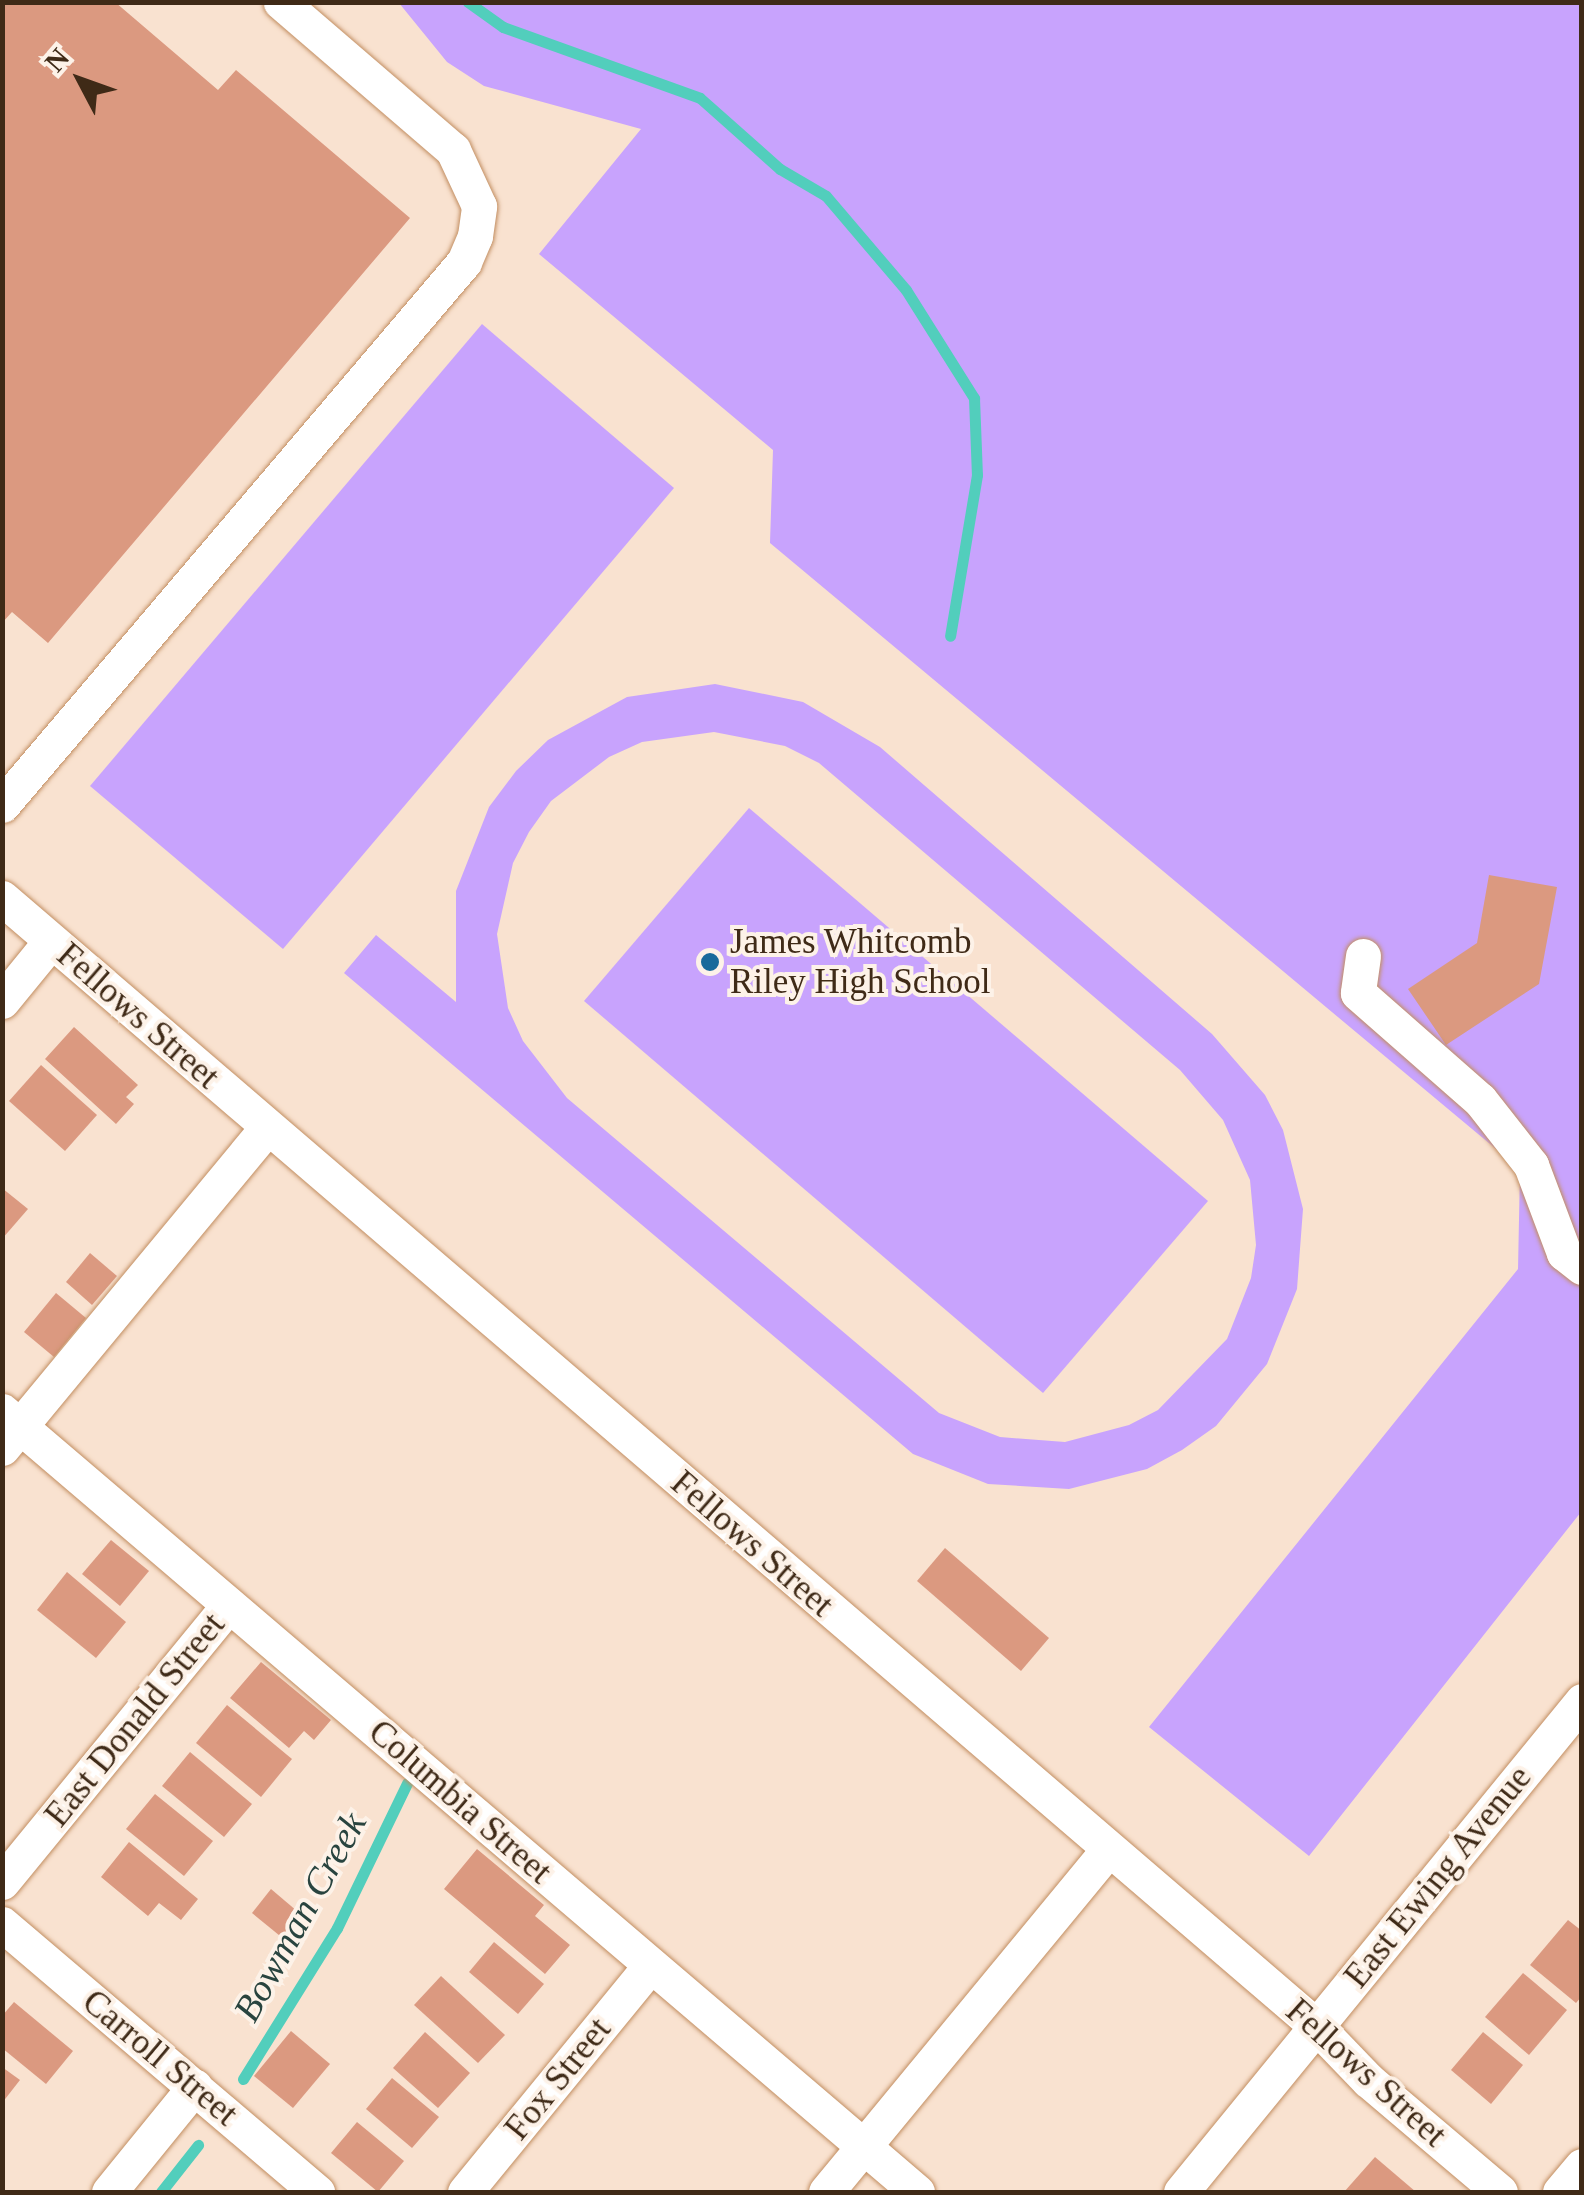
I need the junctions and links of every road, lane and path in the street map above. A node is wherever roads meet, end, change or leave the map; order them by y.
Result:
1 (281, 2) edge
2 (2, 805) edge
3 (2, 898) edge
4 (52, 941) junction
5 (1363, 956) dead end
6 (2, 1001) edge
7 (267, 1128) junction
8 (1582, 1267) edge
9 (8, 1428) edge
10 (229, 1604) junction
11 (1582, 1701) edge
12 (1108, 1850) junction
13 (2, 1882) edge
14 (2, 1924) edge
15 (651, 1965) junction
16 (1316, 2026) junction
17 (194, 2086) junction
18 (864, 2146) junction
19 (1582, 2166) edge
20 (109, 2192) edge
21 (317, 2192) edge
22 (465, 2192) edge
23 (826, 2192) edge
24 (917, 2192) edge
25 (1181, 2192) edge
26 (1500, 2192) edge
27 (1560, 2192) edge

1 - 2 street
3 - 4 street, Fellows Street
4 - 6 street
4 - 7 street, Fellows Street
5 - 8 street
7 - 9 street
7 - 12 street, Fellows Street
9 - 10 street, Columbia Street
10 - 13 street, East Donald Street
10 - 15 street, Columbia Street
11 - 16 street, East Ewing Avenue
12 - 16 street, Fellows Street
12 - 18 street
14 - 17 street, Carroll Street
15 - 18 street, Columbia Street
15 - 22 street, Fox Street
16 - 25 street, East Ewing Avenue
16 - 26 street, Fellows Street
17 - 20 street
17 - 21 street, Carroll Street
18 - 23 street
18 - 24 street, Columbia Street
19 - 27 street

